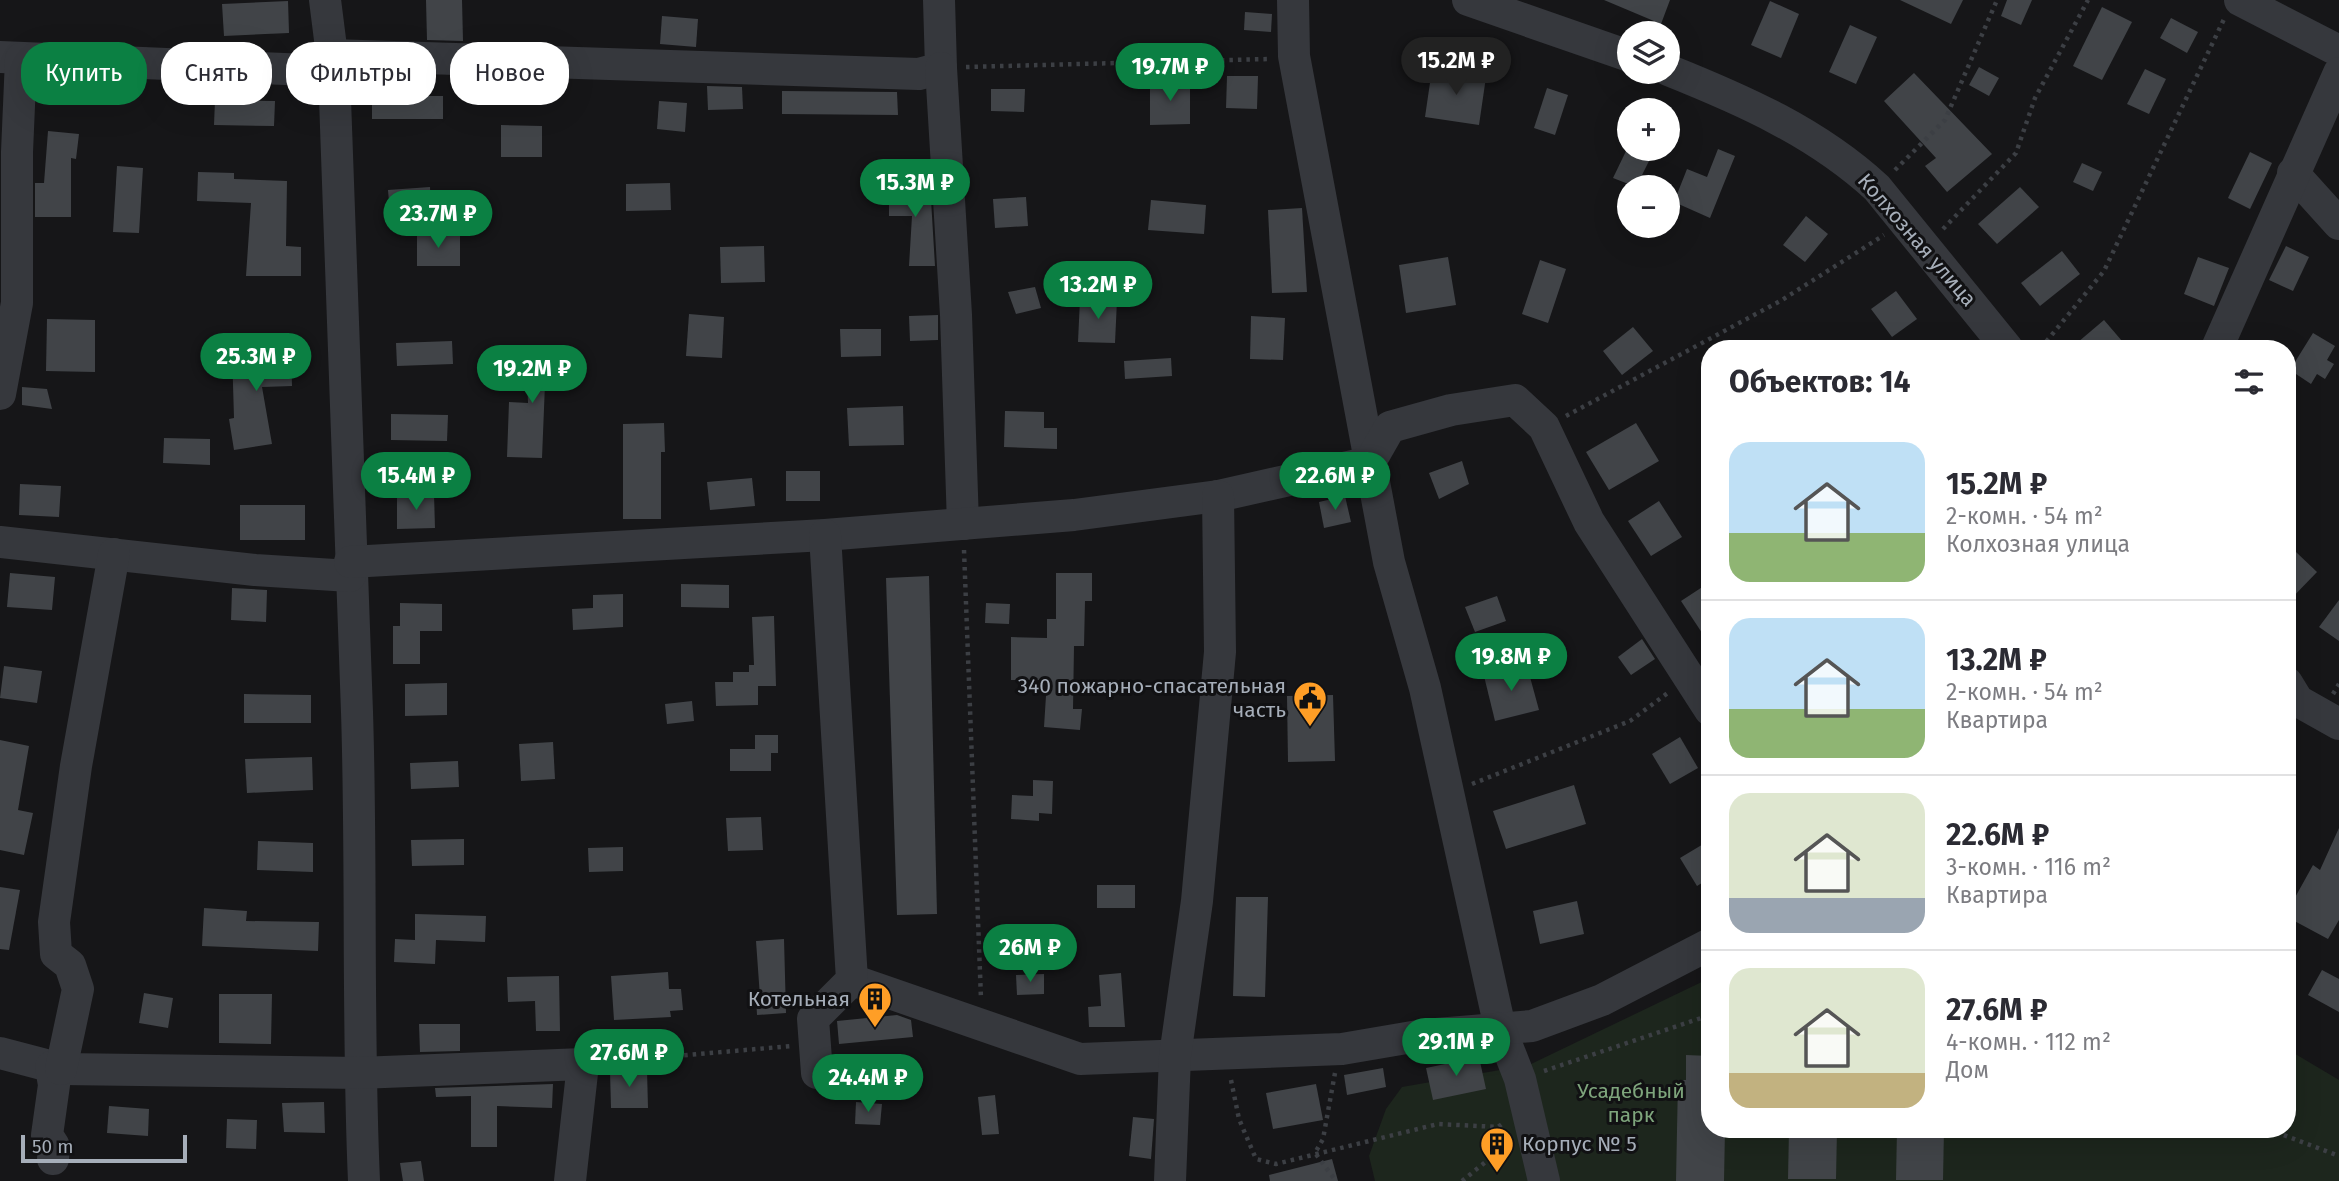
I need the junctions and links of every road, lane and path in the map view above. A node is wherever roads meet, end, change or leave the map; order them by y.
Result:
1 (325, 0) edge
2 (939, 0) edge
3 (1293, 0) edge
4 (1468, 0) edge
5 (1997, 0) edge
6 (2088, 0) edge
7 (2234, 6) edge
8 (330, 42) edge
9 (2339, 51) edge
10 (1617, 52) edge
11 (1294, 56) junction
12 (11, 58) edge
13 (286, 62) edge
14 (436, 65) edge
15 (942, 68) junction
16 (2339, 72) edge
17 (1680, 75) edge
18 (334, 105) edge
19 (2293, 173) junction
20 (1877, 188) junction
21 (1905, 222) junction
22 (2339, 224) edge
23 (1926, 247) junction
24 (1707, 340) edge
25 (2001, 340) edge
26 (2048, 340) edge
27 (2220, 340) edge
28 (1701, 343) edge
29 (0, 394) edge
30 (1544, 427) junction
31 (1370, 462) junction
32 (1218, 496) junction
33 (963, 524) junction
34 (825, 535) junction
35 (0, 542) edge
36 (114, 554) junction
37 (350, 569) junction
38 (1689, 677) junction
39 (1701, 696) edge
40 (2296, 700) edge
41 (2339, 724) edge
42 (1448, 794) junction
43 (1701, 949) edge
44 (852, 980) junction
45 (1701, 1019) edge
46 (982, 1026) junction
47 (1500, 1028) junction
48 (1342, 1049) junction
49 (0, 1053) edge
50 (1225, 1053) junction
51 (1175, 1056) junction
52 (816, 1058) joint
53 (583, 1064) junction
54 (56, 1068) junction
55 (359, 1073) junction
56 (1525, 1101) junction
57 (2292, 1138) edge
58 (1315, 1153) junction
59 (2339, 1156) edge
60 (53, 1159) dead end
61 (364, 1181) edge
62 (570, 1181) edge
63 (1170, 1181) edge
64 (1336, 1181) edge
65 (1462, 1181) edge
66 (1544, 1181) edge

1 - 8 street
2 - 15 street
3 - 11 street
4 - 10 street
5 - 20 path
6 - 23 path
7 - 9 street
7 - 26 path
11 - 15 path
11 - 31 street
12 - 13 street
12 - 29 street
14 - 15 street
15 - 33 street
16 - 19 street
17 - 20 street, Колхозная улица
18 - 37 street
19 - 22 street
19 - 27 street
20 - 21 street, Колхозная улица
21 - 23 street, Колхозная улица
21 - 24 path
23 - 25 street, Колхозная улица
28 - 30 path
30 - 31 street
30 - 38 street
31 - 32 street
31 - 42 street
32 - 33 street
32 - 51 street
33 - 34 street
33 - 46 path
34 - 37 street
34 - 44 street
35 - 36 street
36 - 37 street
36 - 54 street
37 - 55 street
38 - 39 street
38 - 42 path
40 - 41 street
42 - 47 street
43 - 47 street
44 - 46 street
44 - 52 street
45 - 56 path
46 - 51 street
47 - 48 street
47 - 56 street
48 - 50 street
48 - 58 path
49 - 54 street
50 - 51 street
50 - 58 path
51 - 63 street
52 - 53 path
53 - 55 street
53 - 62 street
54 - 55 street
54 - 60 street
55 - 61 street
56 - 58 path
56 - 65 path
56 - 66 street
57 - 59 path
58 - 64 path

